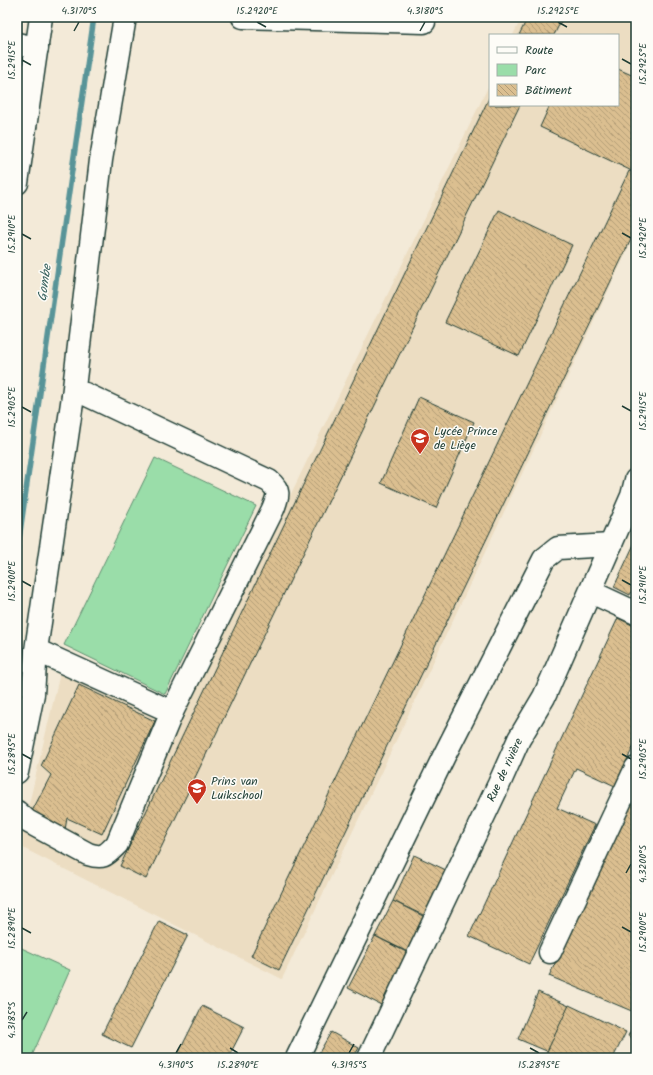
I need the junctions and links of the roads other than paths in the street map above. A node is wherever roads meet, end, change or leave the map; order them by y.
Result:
1 (42, 17) edge
2 (125, 17) edge
3 (243, 17) edge
4 (424, 22) dead end
5 (27, 46) edge
6 (17, 183) edge
7 (73, 396) junction
8 (636, 480) edge
9 (611, 544) junction
10 (590, 592) junction
11 (636, 613) edge
12 (36, 650) junction
13 (25, 695) edge
14 (172, 712) junction
15 (636, 768) edge
16 (17, 772) edge
17 (17, 812) edge
18 (550, 952) dead end
19 (297, 1058) edge
20 (369, 1058) edge

1 - 5 street
2 - 7 street
3 - 4 street
5 - 6 street
7 - 12 street
7 - 14 street
8 - 9 street, Rue de rivière
9 - 10 street, Rue de rivière
9 - 19 street
10 - 11 street
10 - 20 street, Rue de rivière
12 - 13 street
12 - 14 street
13 - 16 street
14 - 17 street
15 - 18 street

